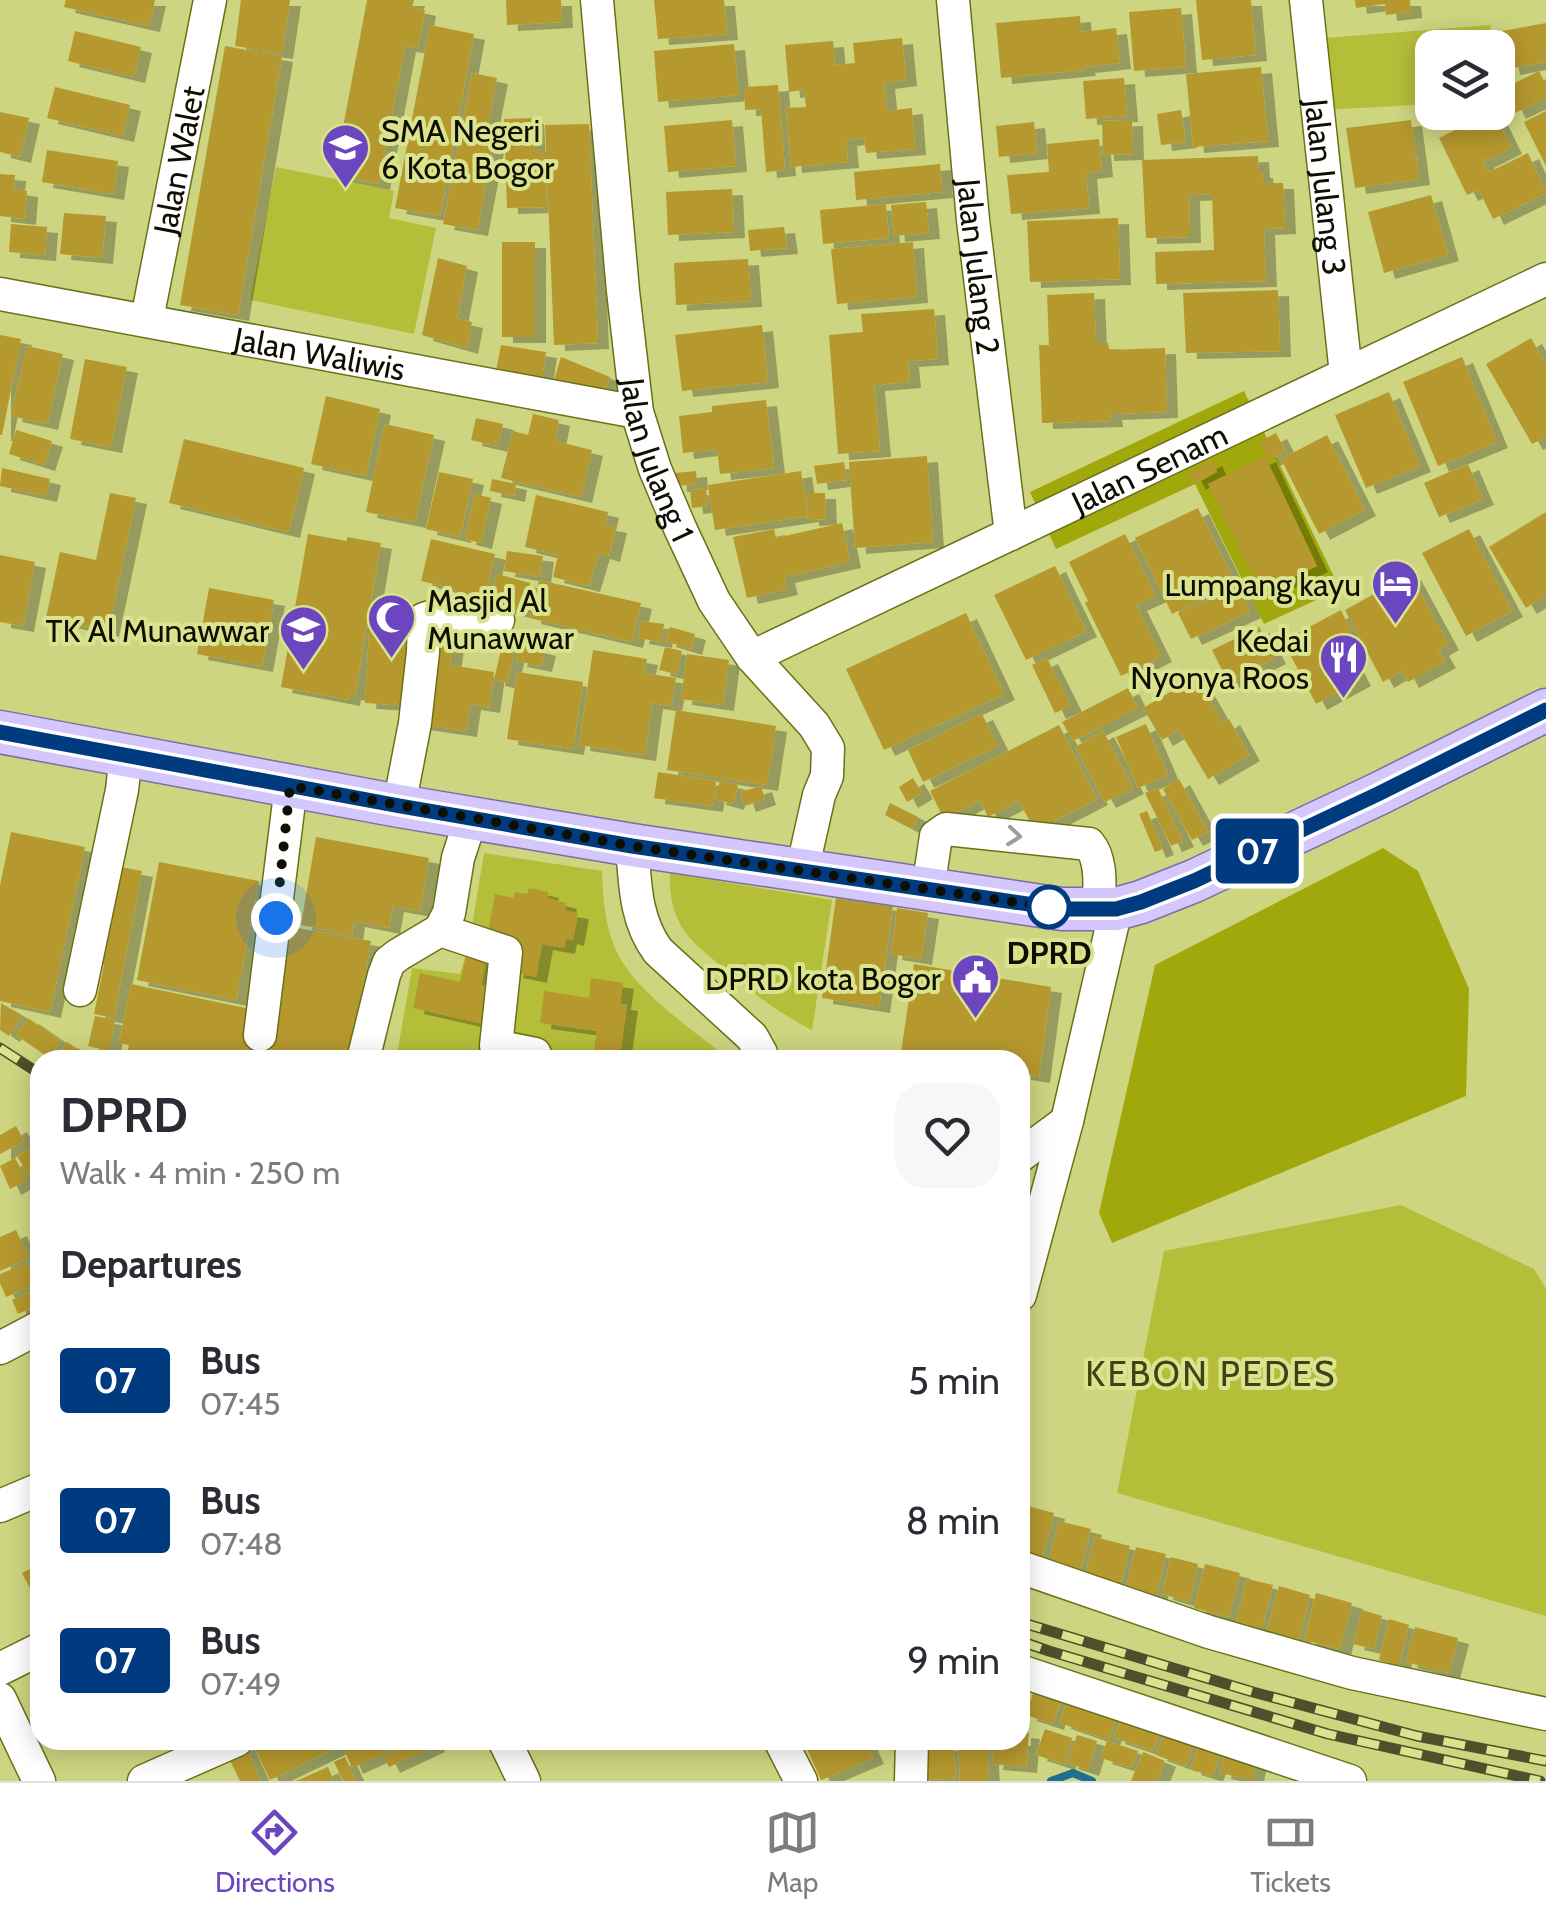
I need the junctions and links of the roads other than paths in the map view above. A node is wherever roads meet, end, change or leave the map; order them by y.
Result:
1 (210, 0) edge
2 (597, 0) edge
3 (954, 0) edge
4 (1306, 0) edge
5 (1546, 279) edge
6 (0, 294) edge
7 (147, 320) junction
8 (1346, 374) junction
9 (638, 412) junction
10 (1011, 534) junction
11 (498, 620) dead end
12 (752, 658) junction
13 (1546, 710) edge
14 (0, 732) edge
15 (126, 755) junction
16 (290, 786) junction
17 (400, 806) junction
18 (471, 818) junction
19 (632, 846) junction
20 (802, 871) junction
21 (928, 889) junction
22 (1108, 910) junction
23 (440, 930) junction
24 (80, 990) dead end
25 (260, 1035) dead end
26 (366, 1050) edge
27 (515, 1050) edge
28 (759, 1050) edge
29 (1067, 1121) junction
30 (1030, 1149) edge
31 (1030, 1257) edge
32 (30, 1332) edge
33 (0, 1348) edge
34 (30, 1492) edge
35 (0, 1506) edge
36 (1030, 1570) edge
37 (30, 1654) edge
38 (0, 1669) edge
39 (1030, 1674) edge
40 (0, 1699) edge
41 (1546, 1714) edge
42 (509, 1750) edge
43 (785, 1750) edge
44 (912, 1750) edge
45 (224, 1758) edge
46 (38, 1781) edge
47 (144, 1781) edge
48 (524, 1781) edge
49 (801, 1781) edge
50 (911, 1781) edge
51 (1350, 1781) edge

1 - 7 street, Jalan Walet
2 - 9 street, Jalan Julang 1
3 - 10 street, Jalan Julang 2
4 - 8 street, Jalan Julang 3
5 - 8 street, Jalan Senam
6 - 7 street, Jalan Waliwis
7 - 9 street, Jalan Waliwis
8 - 10 street, Jalan Senam
9 - 12 street, Jalan Julang 1
10 - 12 street, Jalan Senam
11 - 17 street
12 - 20 street, Jalan Julang 1
13 - 22 main road
14 - 15 main road
15 - 16 main road
15 - 24 street
16 - 17 main road
16 - 25 street
17 - 18 main road
18 - 19 main road
18 - 23 street
19 - 20 main road
19 - 28 street
20 - 21 main road
21 - 22 main road
21 -> 22 street
22 - 29 street
23 - 26 street
23 - 27 street
29 - 30 street
29 - 31 street
32 - 33 street
34 - 35 street
36 - 41 street
37 - 38 street
39 - 51 street
40 - 46 street
42 - 48 street
43 - 49 street
44 - 50 street
45 - 47 street

